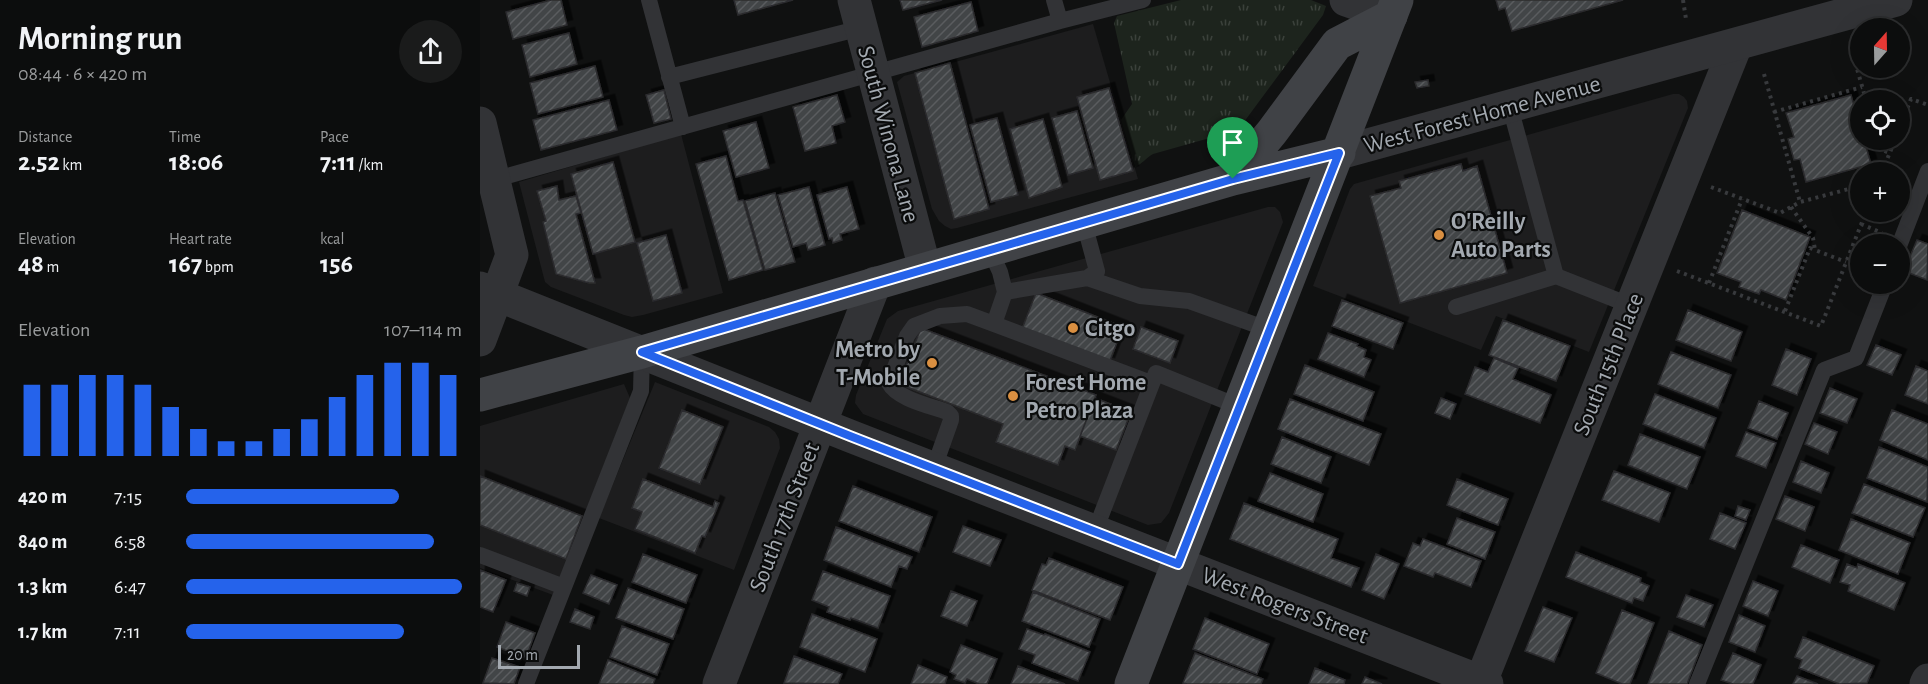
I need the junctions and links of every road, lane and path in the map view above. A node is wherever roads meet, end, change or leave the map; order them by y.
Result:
1 (649, 0) edge
2 (1054, 0) edge
3 (1143, 0) edge
4 (1346, 0) edge
5 (1683, 0) edge
6 (1896, 0) edge
7 (1394, 8) edge
8 (858, 14) edge
9 (1686, 20) dead end
10 (1060, 21) junction
11 (1736, 45) junction
12 (873, 74) junction
13 (1764, 74) dead end
14 (669, 77) junction
15 (1859, 78) edge
16 (1862, 87) junction
17 (1863, 90) edge
18 (1910, 102) edge
19 (1928, 105) edge
20 (1509, 106) junction
21 (1774, 112) junction
22 (480, 123) edge
23 (683, 127) junction
24 (1882, 150) edge
25 (1891, 150) edge
26 (1339, 153) junction
27 (1890, 153) junction
28 (1886, 162) edge
29 (1928, 171) edge
30 (1233, 179) junction
31 (493, 180) junction
32 (1704, 185) dead end
33 (1850, 189) edge
34 (1742, 199) junction
35 (1800, 202) junction
36 (1791, 207) junction
37 (1862, 222) edge
38 (1084, 223) junction
39 (1904, 234) edge
40 (990, 250) junction
41 (1815, 250) junction
42 (1846, 262) junction
43 (924, 268) junction
44 (1671, 268) dead end
45 (1556, 276) junction
46 (1087, 278) junction
47 (875, 283) junction
48 (1709, 283) junction
49 (489, 291) edge
50 (1005, 292) junction
51 (1881, 294) edge
52 (1632, 306) junction
53 (1456, 307) dead end
54 (1785, 311) junction
55 (994, 324) junction
56 (1270, 330) junction
57 (480, 340) edge
58 (642, 352) junction
59 (1152, 383) junction
60 (480, 395) edge
61 (1240, 407) junction
62 (820, 424) junction
63 (934, 468) junction
64 (1095, 531) junction
65 (480, 555) edge
66 (1178, 564) junction
67 (564, 587) junction
68 (1928, 680) edge
69 (1483, 683) edge
70 (526, 684) edge
71 (719, 684) edge
72 (1131, 684) edge
73 (1697, 684) edge
74 (1926, 684) edge

1 - 14 lane
2 - 10 lane
3 - 10 lane
4 - 7 street
5 - 9 path
6 - 11 street, West Forest Home Avenue
7 - 26 main road
7 - 30 main road
8 - 12 street, South Winona Lane
8 - 14 lane
10 - 12 lane
11 - 20 street, West Forest Home Avenue
11 - 52 street, South 15th Place
12 - 23 lane
12 - 43 street, South Winona Lane
13 - 21 path
14 - 23 lane
15 - 16 path
16 - 17 path
16 - 21 path
18 - 19 path
20 - 26 street, West Forest Home Avenue
20 - 45 lane
21 - 35 path
22 - 31 street
23 - 31 lane
24 - 27 path
25 - 27 path
26 - 30 main road, West Forest Home Avenue
26 - 56 main road
27 - 28 path
29 - 39 lane
30 - 38 main road, West Forest Home Avenue
31 - 49 street
32 - 34 path
33 - 35 path
34 - 36 path
34 - 48 path
35 - 36 path
36 - 41 path
37 - 42 path
38 - 40 main road, West Forest Home Avenue
38 - 46 lane
40 - 43 main road, West Forest Home Avenue
40 - 50 lane
41 - 42 path
41 - 54 path
42 - 54 path
43 - 47 main road, West Forest Home Avenue
44 - 48 path
45 - 52 lane
45 - 53 lane
46 - 50 lane
46 - 56 lane
47 - 58 main road, West Forest Home Avenue
47 - 62 street, South 17th Street
48 - 54 path
49 - 57 street
49 - 58 street, West Rogers Street
50 - 55 lane
51 - 73 lane
52 - 69 street, South 15th Place
55 - 59 lane
55 - 63 lane
56 - 61 main road
58 - 60 main road, West Forest Home Avenue
58 - 62 street, West Rogers Street
58 - 67 lane
59 - 61 lane
59 - 64 lane
61 - 66 main road
62 - 63 street, West Rogers Street
62 - 71 street, South 17th Street
63 - 64 street, West Rogers Street
64 - 66 street, West Rogers Street
65 - 67 lane
66 - 69 street, West Rogers Street
66 - 72 main road
67 - 70 lane
68 - 74 street

